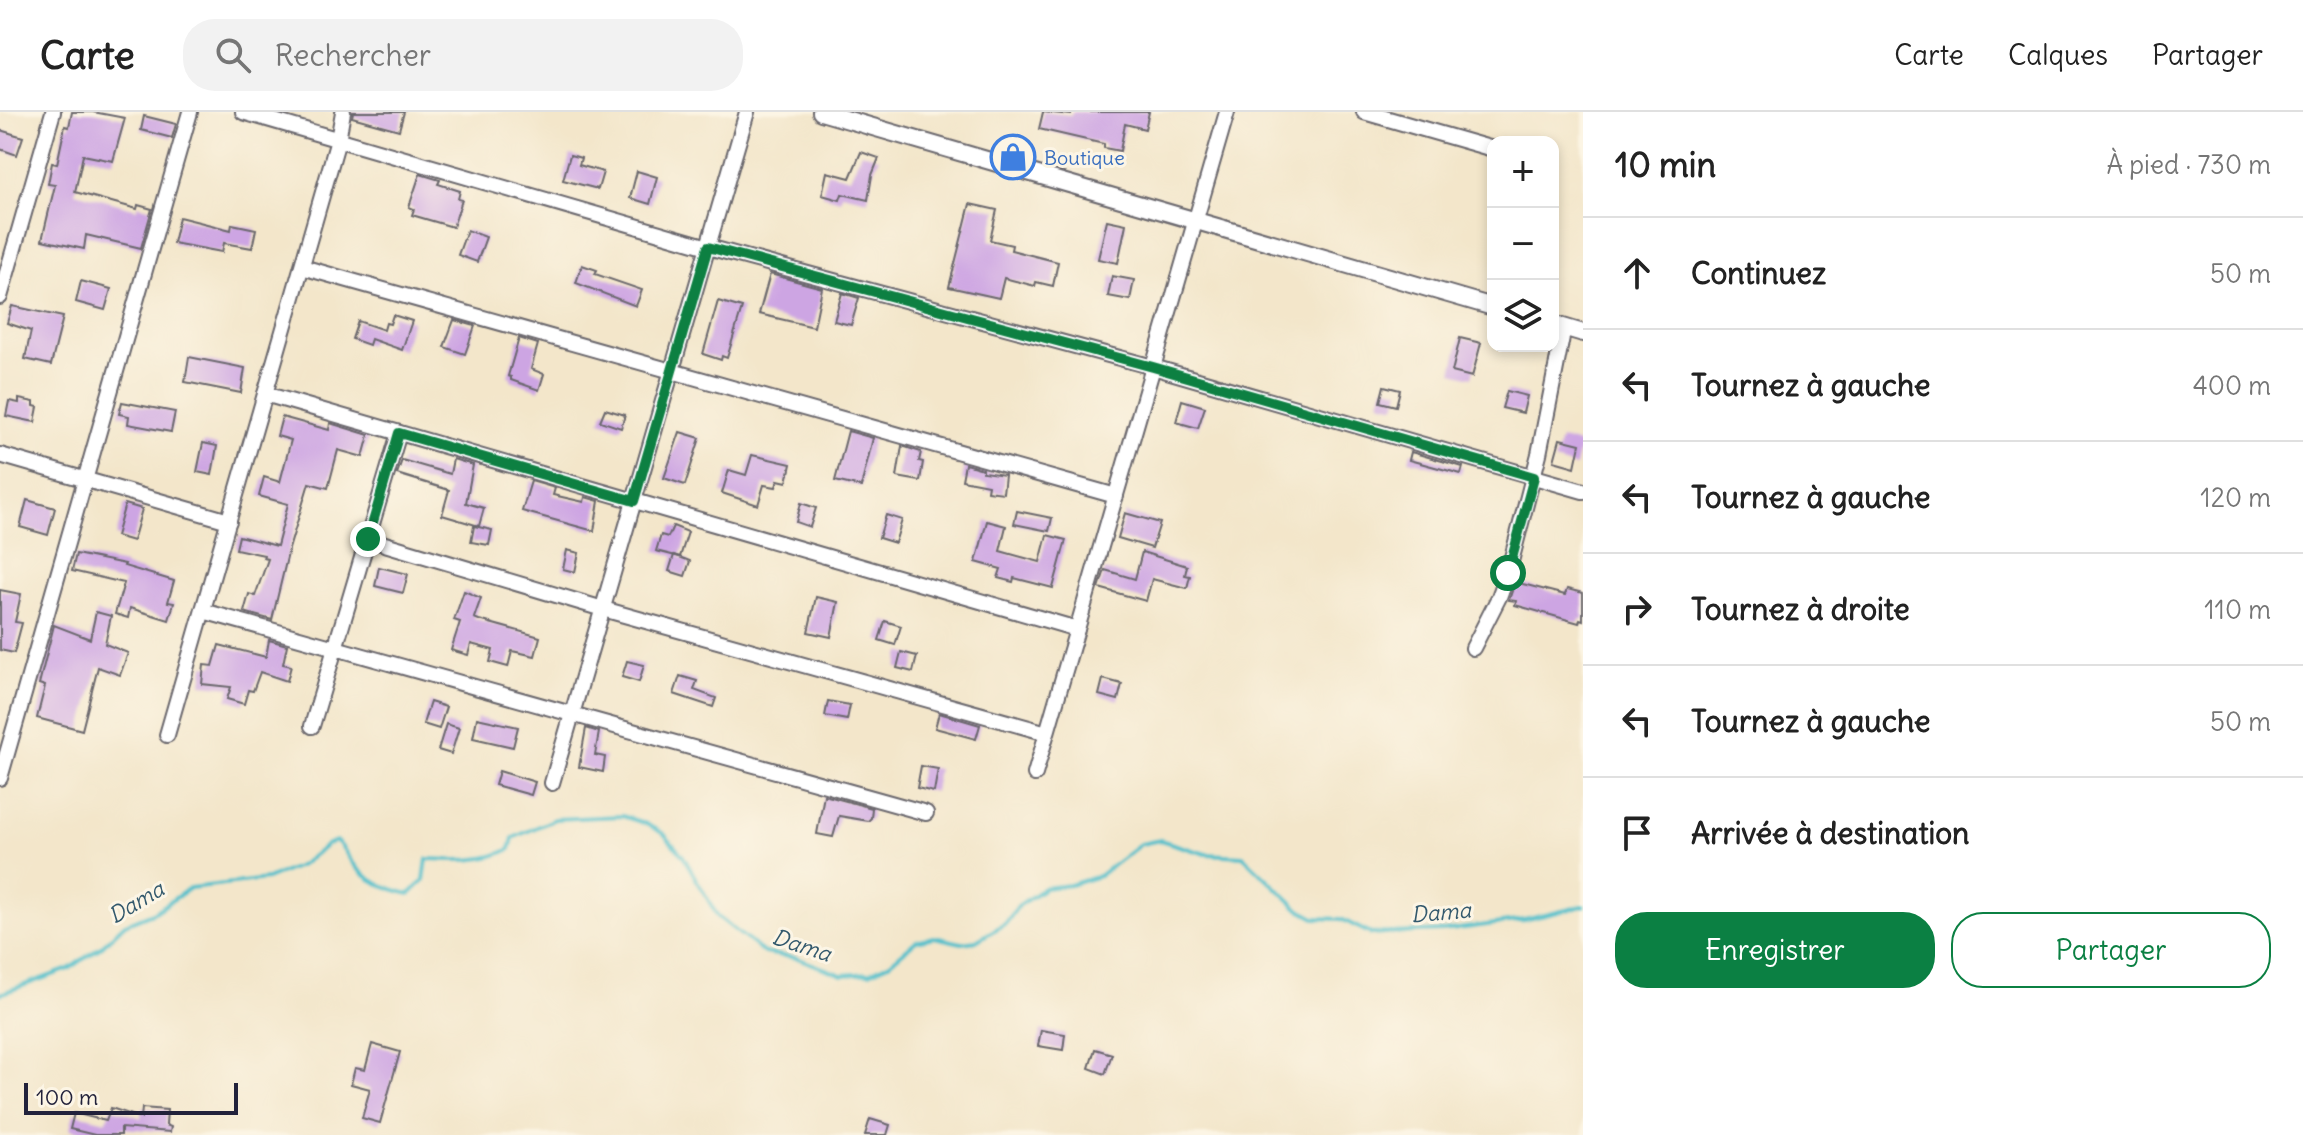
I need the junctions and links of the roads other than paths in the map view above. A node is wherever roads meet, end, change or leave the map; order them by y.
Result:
1 (53, 112) edge
2 (190, 112) edge
3 (243, 112) edge
4 (343, 112) edge
5 (747, 112) edge
6 (821, 112) edge
7 (1227, 112) edge
8 (1364, 112) edge
9 (338, 140) junction
10 (1487, 147) edge
11 (1196, 221) junction
12 (708, 247) junction
13 (302, 267) junction
14 (0, 297) edge
15 (1487, 305) edge
16 (1559, 326) edge
17 (1583, 333) edge
18 (1555, 352) edge
19 (1153, 367) junction
20 (672, 371) junction
21 (265, 394) junction
22 (399, 433) junction
23 (0, 455) edge
24 (1534, 477) junction
25 (85, 479) junction
26 (1583, 491) edge
27 (1116, 496) junction
28 (634, 501) junction
29 (229, 521) junction
30 (368, 539) junction
31 (603, 609) junction
32 (203, 611) junction
33 (1077, 629) junction
34 (335, 647) junction
35 (1473, 648) dead end
36 (573, 714) junction
37 (312, 726) dead end
38 (1047, 733) junction
39 (167, 735) dead end
40 (1035, 774) dead end
41 (0, 778) edge
42 (552, 783) dead end
43 (926, 813) dead end

1 - 14 street
2 - 25 street
3 - 9 street
4 - 9 street
5 - 12 street
6 - 11 street
7 - 11 street
8 - 10 street
9 - 12 street
9 - 13 street
11 - 15 street
11 - 19 street
12 - 19 street
12 - 20 street
13 - 20 street
13 - 21 street
16 - 17 street
18 - 24 street
19 - 24 street
19 - 27 street
20 - 27 street
20 - 28 street
21 - 22 street
21 - 29 street
22 - 28 street
22 - 30 street
23 - 25 street
24 - 26 street
24 - 35 street
25 - 29 street
25 - 41 street
27 - 33 street
28 - 31 street
28 - 33 street
29 - 32 street
30 - 31 street
30 - 34 street
31 - 36 street
31 - 38 street
32 - 34 street
32 - 39 street
33 - 38 street
34 - 36 street
34 - 37 street
36 - 42 street
36 - 43 street
38 - 40 street

